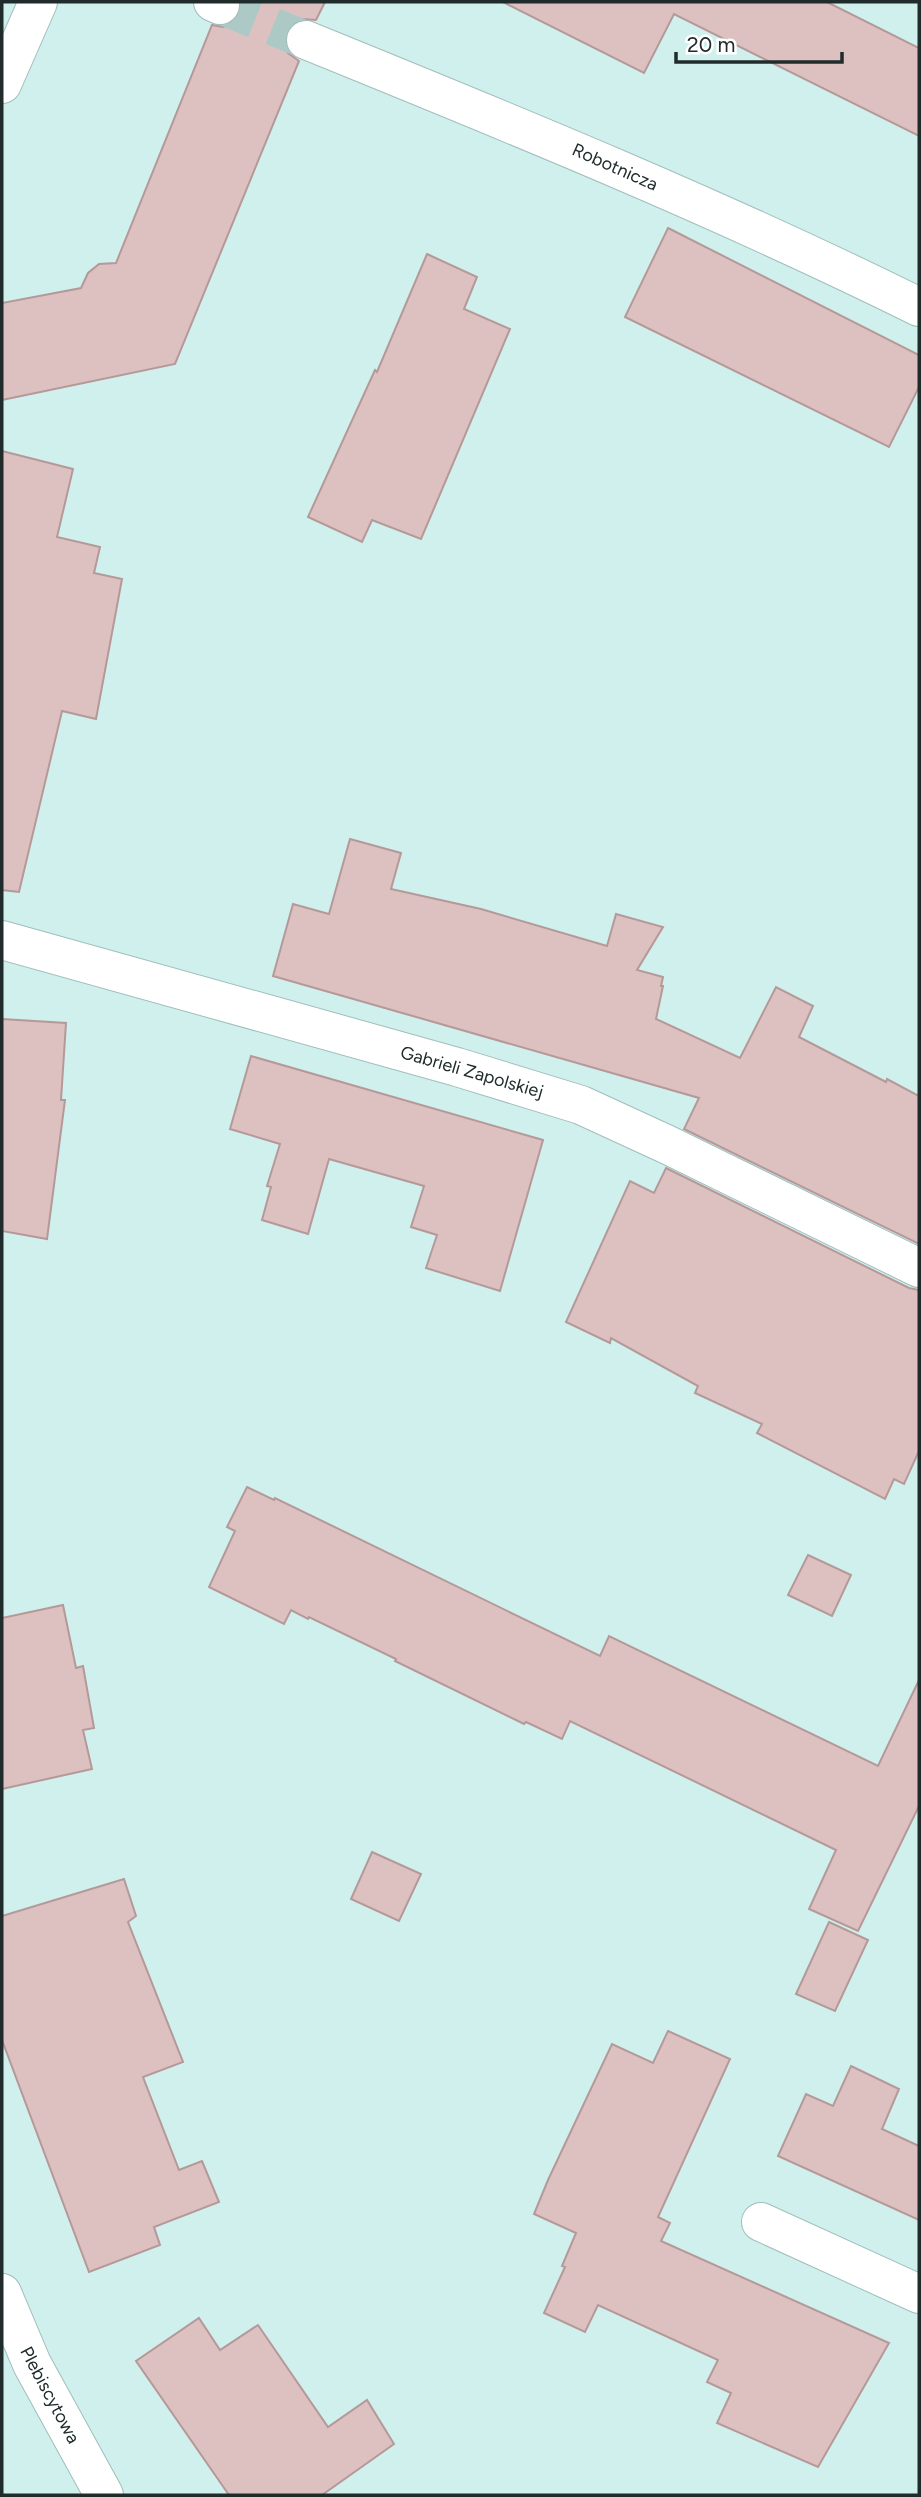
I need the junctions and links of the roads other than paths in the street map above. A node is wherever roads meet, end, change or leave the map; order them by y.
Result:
1 (38, 2) edge
2 (306, 40) tunnel mouth
3 (2, 84) edge
4 (919, 307) edge
5 (2, 940) edge
6 (919, 1268) edge
7 (761, 2222) dead end
8 (2, 2293) edge
9 (919, 2294) edge
10 (104, 2495) edge

1 - 3 street
2 - 4 street, Robotnicza
5 - 6 street, Gabrieli Zapolskiej
7 - 9 street
8 - 10 street, Plebiscytowa

